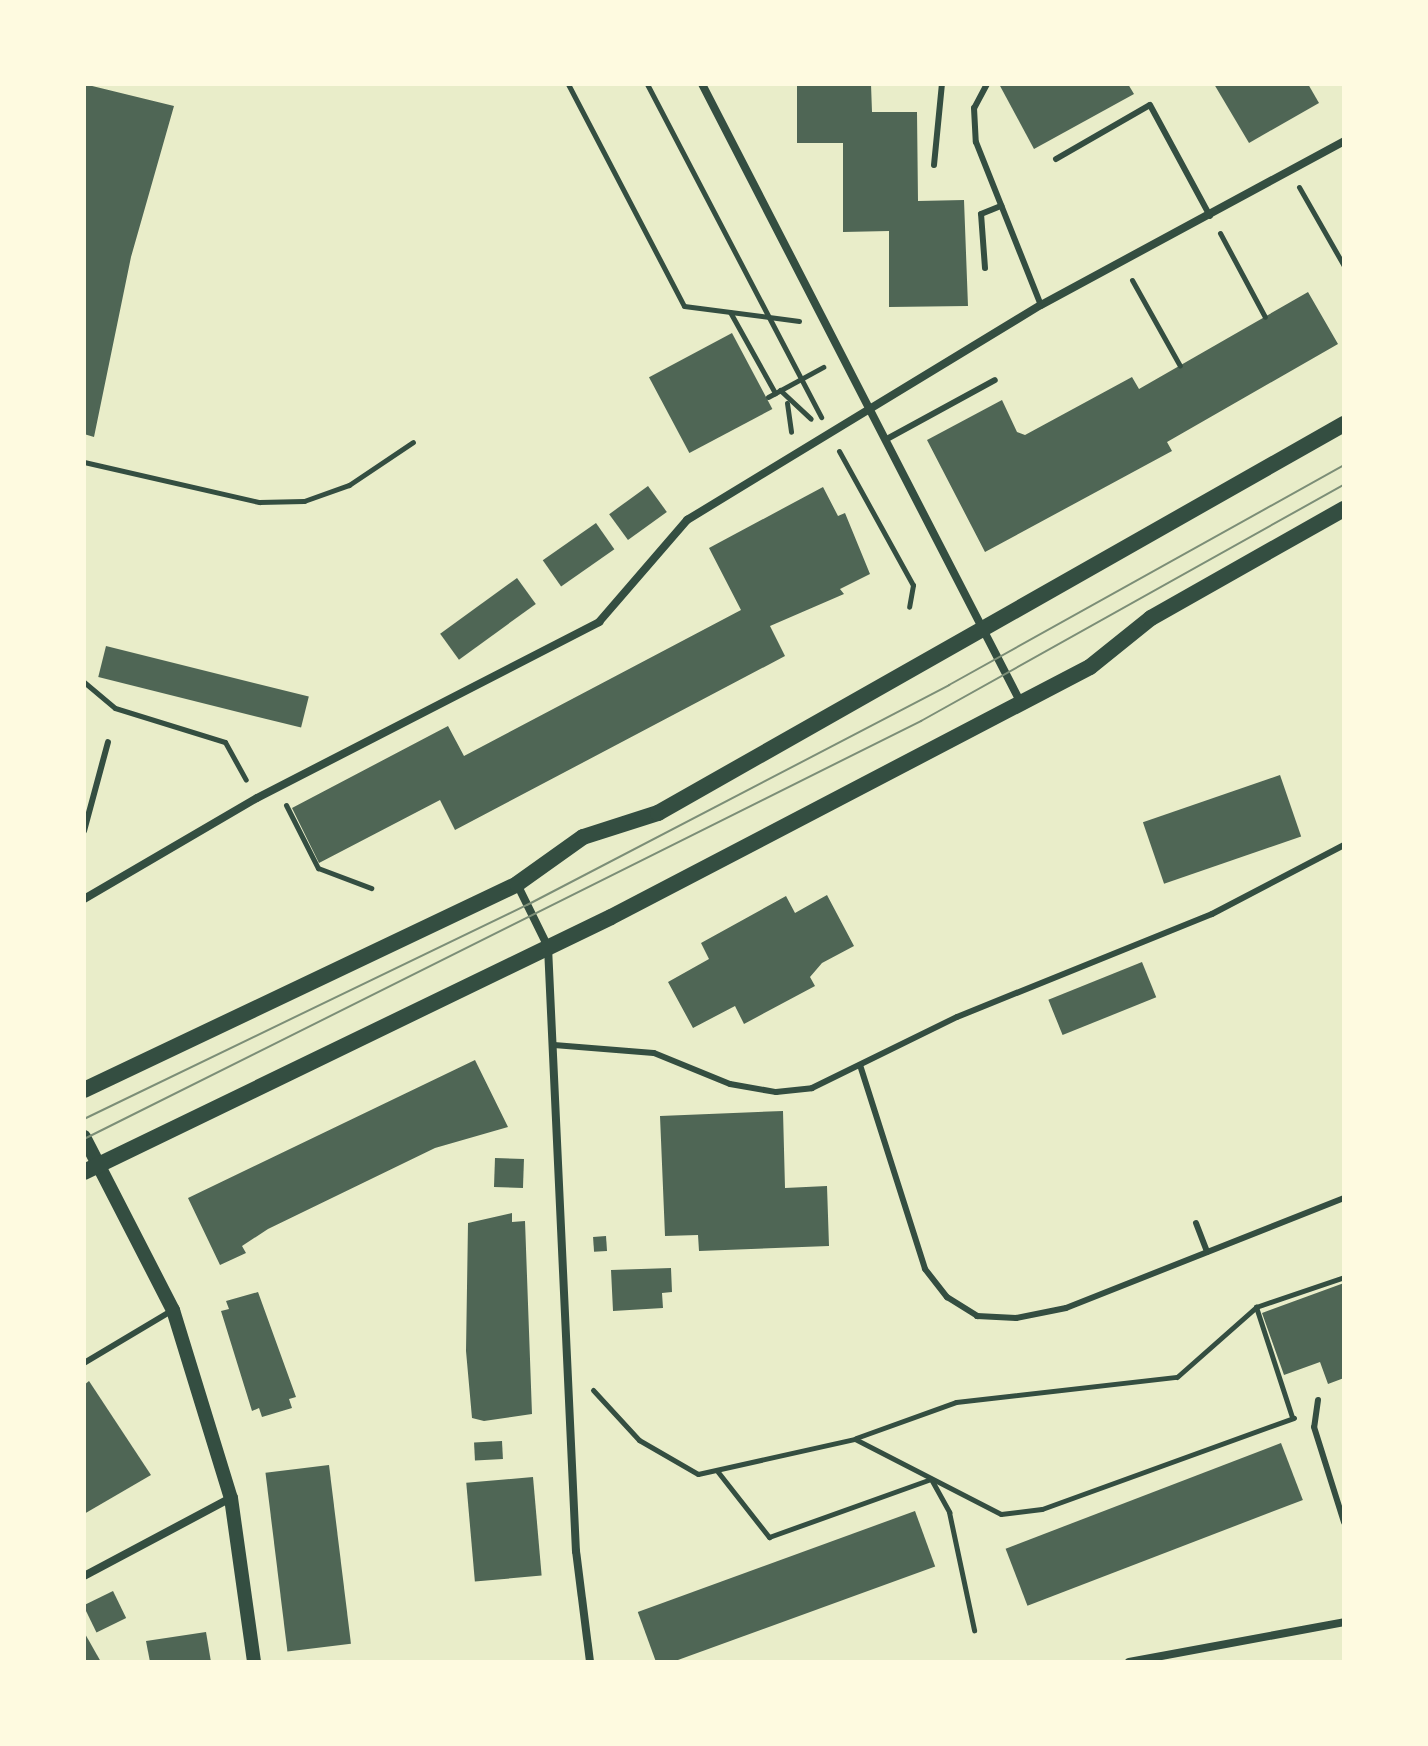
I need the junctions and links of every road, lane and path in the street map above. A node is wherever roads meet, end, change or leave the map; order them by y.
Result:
1 (568, 84) edge
2 (647, 84) edge
3 (702, 84) edge
4 (942, 84) edge
5 (987, 84) edge
6 (1344, 141) edge
7 (1056, 159) dead end
8 (934, 165) dead end
9 (1291, 172) junction
10 (1001, 206) junction
11 (1210, 216) junction
12 (1122, 262) junction
13 (1344, 266) edge
14 (985, 268) dead end
15 (1041, 305) junction
16 (730, 312) junction
17 (768, 316) junction
18 (1265, 317) dead end
19 (827, 325) junction
20 (843, 356) junction
21 (1180, 366) dead end
22 (800, 379) junction
23 (995, 380) dead end
24 (778, 392) junction
25 (768, 397) dead end
26 (869, 409) junction
27 (1344, 424) edge
28 (885, 440) junction
29 (413, 442) dead end
30 (834, 443) dead end
31 (84, 462) edge
32 (1344, 509) edge
33 (909, 607) dead end
34 (981, 626) junction
35 (84, 682) edge
36 (1021, 703) junction
37 (108, 742) dead end
38 (257, 798) junction
39 (289, 810) dead end
40 (84, 831) edge
41 (1344, 845) edge
42 (517, 884) junction
43 (371, 888) dead end
44 (84, 899) edge
45 (548, 947) junction
46 (554, 1045) junction
47 (860, 1065) junction
48 (84, 1090) edge
49 (84, 1137) edge
50 (91, 1168) edge
51 (1344, 1198) edge
52 (1196, 1223) dead end
53 (1207, 1252) junction
54 (1344, 1277) edge
55 (1256, 1307) junction
56 (173, 1310) junction
57 (84, 1363) edge
58 (593, 1390) dead end
59 (1318, 1400) dead end
60 (1292, 1417) junction
61 (1314, 1427) junction
62 (855, 1439) junction
63 (718, 1472) junction
64 (931, 1479) junction
65 (231, 1498) junction
66 (1344, 1522) edge
67 (84, 1576) edge
68 (1344, 1622) edge
69 (974, 1630) dead end
70 (254, 1662) edge
71 (590, 1662) edge
72 (1129, 1662) edge

1 - 16 path
2 - 17 path
3 - 19 street
4 - 8 lane
5 - 10 lane
6 - 9 street
7 - 11 lane
9 - 11 street
9 - 13 path
10 - 14 lane
10 - 15 lane
11 - 12 street
11 - 18 path
12 - 15 street
12 - 21 path
15 - 26 street
16 - 17 path
16 - 24 path
17 - 19 path
17 - 22 path
19 - 20 street
20 - 22 path
20 - 26 street
22 - 24 path
22 - 24 path
23 - 28 lane
24 - 25 path
26 - 28 street
26 - 38 street
27 - 34 main road
28 - 34 street
29 - 31 path
30 - 33 path
32 - 36 main road
34 - 36 street
34 - 42 main road
35 - 38 path
36 - 45 main road
37 - 40 lane
38 - 44 street
39 - 43 path
41 - 47 lane
42 - 45 street
42 - 48 main road
45 - 46 street
45 - 50 main road
46 - 47 lane
46 - 71 street
47 - 53 lane
49 - 50 street
50 - 56 street
51 - 53 lane
52 - 53 lane
54 - 55 path
55 - 60 path
55 - 62 path
56 - 57 lane
56 - 65 street
58 - 63 path
59 - 61 lane
60 - 61 path
60 - 64 path
61 - 66 lane
62 - 63 path
62 - 64 path
63 - 64 path
64 - 69 path
65 - 67 street
65 - 70 street
68 - 72 street

